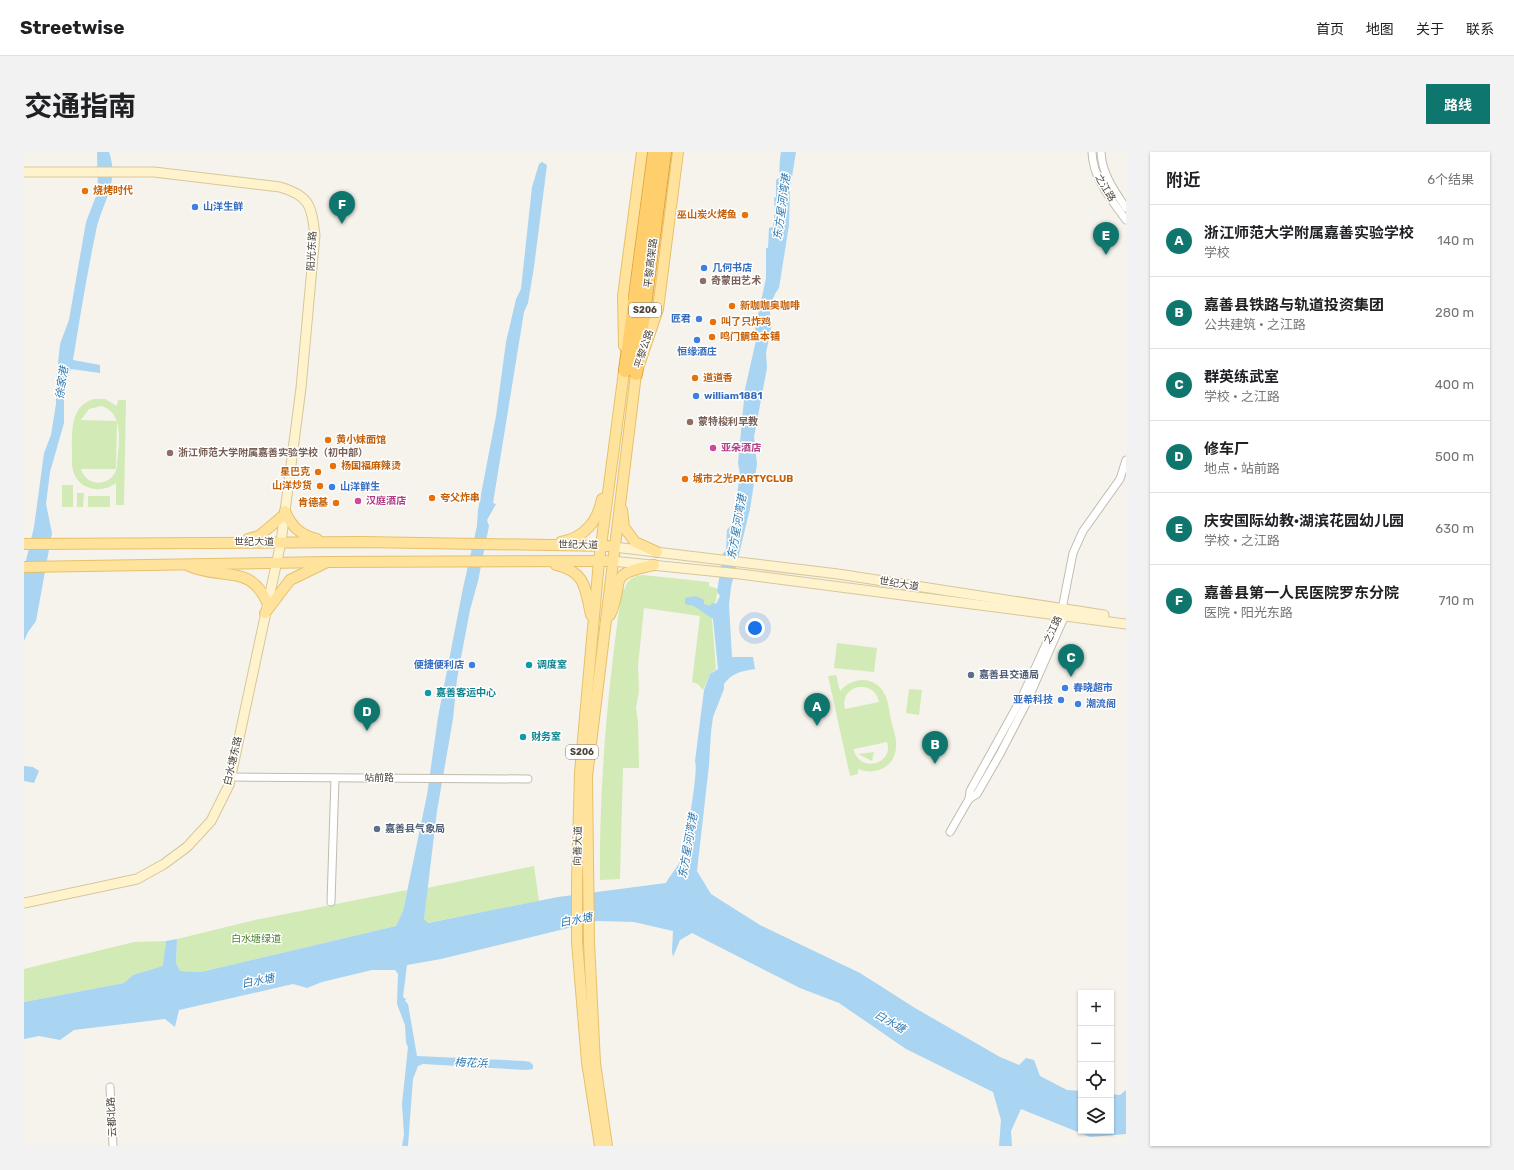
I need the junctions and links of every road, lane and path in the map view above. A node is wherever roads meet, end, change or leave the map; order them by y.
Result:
1 (642, 152) edge
2 (654, 152) edge
3 (665, 152) edge
4 (678, 152) edge
5 (1092, 152) edge
6 (1101, 152) edge
7 (24, 172) edge
8 (1126, 208) edge
9 (1126, 220) edge
10 (647, 246) junction
11 (630, 373) junction
12 (1126, 460) edge
13 (612, 467) junction
14 (1126, 475) edge
15 (620, 500) junction
16 (284, 513) junction
17 (237, 542) junction
18 (281, 542) junction
19 (362, 542) junction
20 (24, 544) edge
21 (542, 545) junction
22 (602, 546) junction
23 (614, 547) junction
24 (657, 552) junction
25 (612, 560) junction
26 (542, 561) junction
27 (599, 561) junction
28 (327, 562) junction
29 (276, 563) junction
30 (185, 564) junction
31 (654, 565) junction
32 (24, 567) edge
33 (267, 602) junction
34 (1064, 612) junction
35 (265, 613) junction
36 (1126, 618) edge
37 (1126, 624) edge
38 (594, 625) junction
39 (604, 628) junction
40 (230, 777) junction
41 (335, 778) junction
42 (528, 779) dead end
43 (950, 832) dead end
44 (331, 902) dead end
45 (24, 903) edge
46 (110, 1087) dead end
47 (113, 1146) edge
48 (600, 1146) edge
49 (607, 1146) edge

1 - 11 main road, 平黎公路
2 - 10 highway, 平黎高架路 / S206
3 - 10 highway, 平黎高架路 / S206
4 - 11 main road, 平黎公路
5 - 9 street, 之江路
6 - 8 street, 之江路
7 - 16 street, 阳光东路
10 - 11 highway, 平黎高架路 / S206
11 - 13 main road, 平黎公路 / S206
11 - 15 main road, 平黎公路 / S206
12 - 34 street, 之江路
13 - 21 main road
13 - 22 main road, 平黎公路 / S206
14 - 34 street, 之江路
15 - 23 main road, 平黎公路 / S206
15 - 24 main road
16 - 17 main road
16 - 18 street, 阳光东路
16 - 19 main road
17 - 18 main road, 世纪大道
17 - 20 main road, 世纪大道
18 - 19 main road, 世纪大道
18 - 29 street, 阳光东路
19 - 21 main road, 世纪大道
21 - 22 main road, 世纪大道
22 - 23 main road, 世纪大道
22 - 27 main road, 向善大道 / S206
23 - 24 street, 世纪大道
23 - 25 main road, 向善大道 / S206
24 - 34 street, 世纪大道
25 - 27 main road, 世纪大道
25 - 31 street, 世纪大道
25 - 39 main road, 向善大道 / S206
26 - 27 main road, 世纪大道
26 - 28 main road, 世纪大道
26 - 38 main road
27 - 38 main road, 向善大道 / S206
28 - 29 main road, 世纪大道
28 - 35 main road
29 - 30 main road, 世纪大道
29 - 33 street, 白水塘东路
30 - 32 main road, 世纪大道
30 - 33 main road
31 - 34 street, 世纪大道
31 - 39 main road
33 - 35 street, 白水塘东路
34 - 36 street, 世纪大道
34 - 37 street, 世纪大道
34 - 43 street, 之江路
35 - 40 street, 白水塘东路
38 - 48 main road, 向善大道 / S206
39 - 49 main road, 向善大道 / S206
40 - 41 street, 站前路
40 - 45 street, 白水塘东路
41 - 42 street, 站前路
41 - 44 street
46 - 47 street, 云都北路

